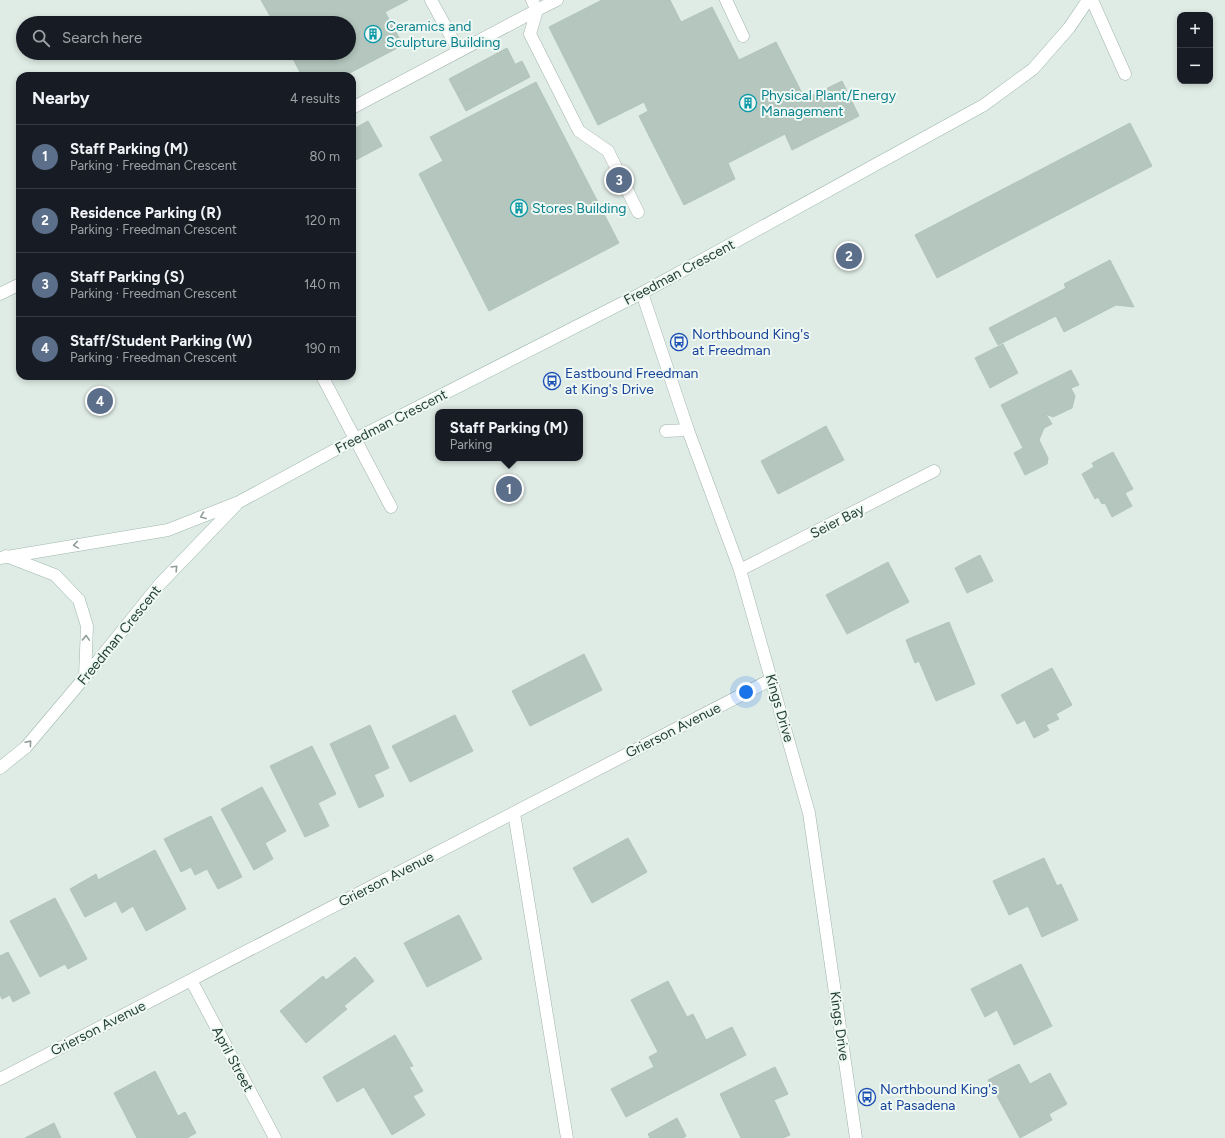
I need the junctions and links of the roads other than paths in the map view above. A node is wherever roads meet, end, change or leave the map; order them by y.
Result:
1 (431, 0) edge
2 (558, 0) edge
3 (726, 0) edge
4 (1088, 0) edge
5 (1092, 0) edge
6 (534, 5) edge
7 (743, 36) dead end
8 (459, 51) junction
9 (1125, 74) dead end
10 (356, 106) edge
11 (638, 212) dead end
12 (16, 286) edge
13 (642, 293) junction
14 (0, 294) edge
15 (324, 380) edge
16 (688, 430) junction
17 (666, 431) dead end
18 (356, 439) junction
19 (934, 471) dead end
20 (239, 502) junction
21 (391, 507) dead end
22 (3, 557) edge
23 (740, 570) junction
24 (85, 677) junction
25 (772, 679) junction
26 (0, 768) edge
27 (514, 813) junction
28 (191, 980) junction
29 (0, 1079) edge
30 (275, 1138) edge
31 (567, 1138) edge
32 (856, 1138) edge

1 - 8 street
2 - 6 street
3 - 7 street
4 - 13 street, Freedman Crescent
5 - 9 street
6 - 8 street
6 - 11 street
8 - 10 street
12 - 14 street
13 - 16 street, Kings Drive
13 - 18 street, Freedman Crescent
15 - 18 street
16 - 17 street
16 - 23 street, Kings Drive
18 - 20 street, Freedman Crescent
18 - 21 street
19 - 23 street, Seier Bay
20 -> 22 street, Freedman Crescent
24 -> 20 street, Freedman Crescent
24 -> 22 street
23 - 25 street, Kings Drive
26 -> 24 street, Freedman Crescent
25 - 27 street, Grierson Avenue
25 - 32 street, Kings Drive
27 - 28 street, Grierson Avenue
27 - 31 street
28 - 29 street, Grierson Avenue
28 - 30 street, April Street

